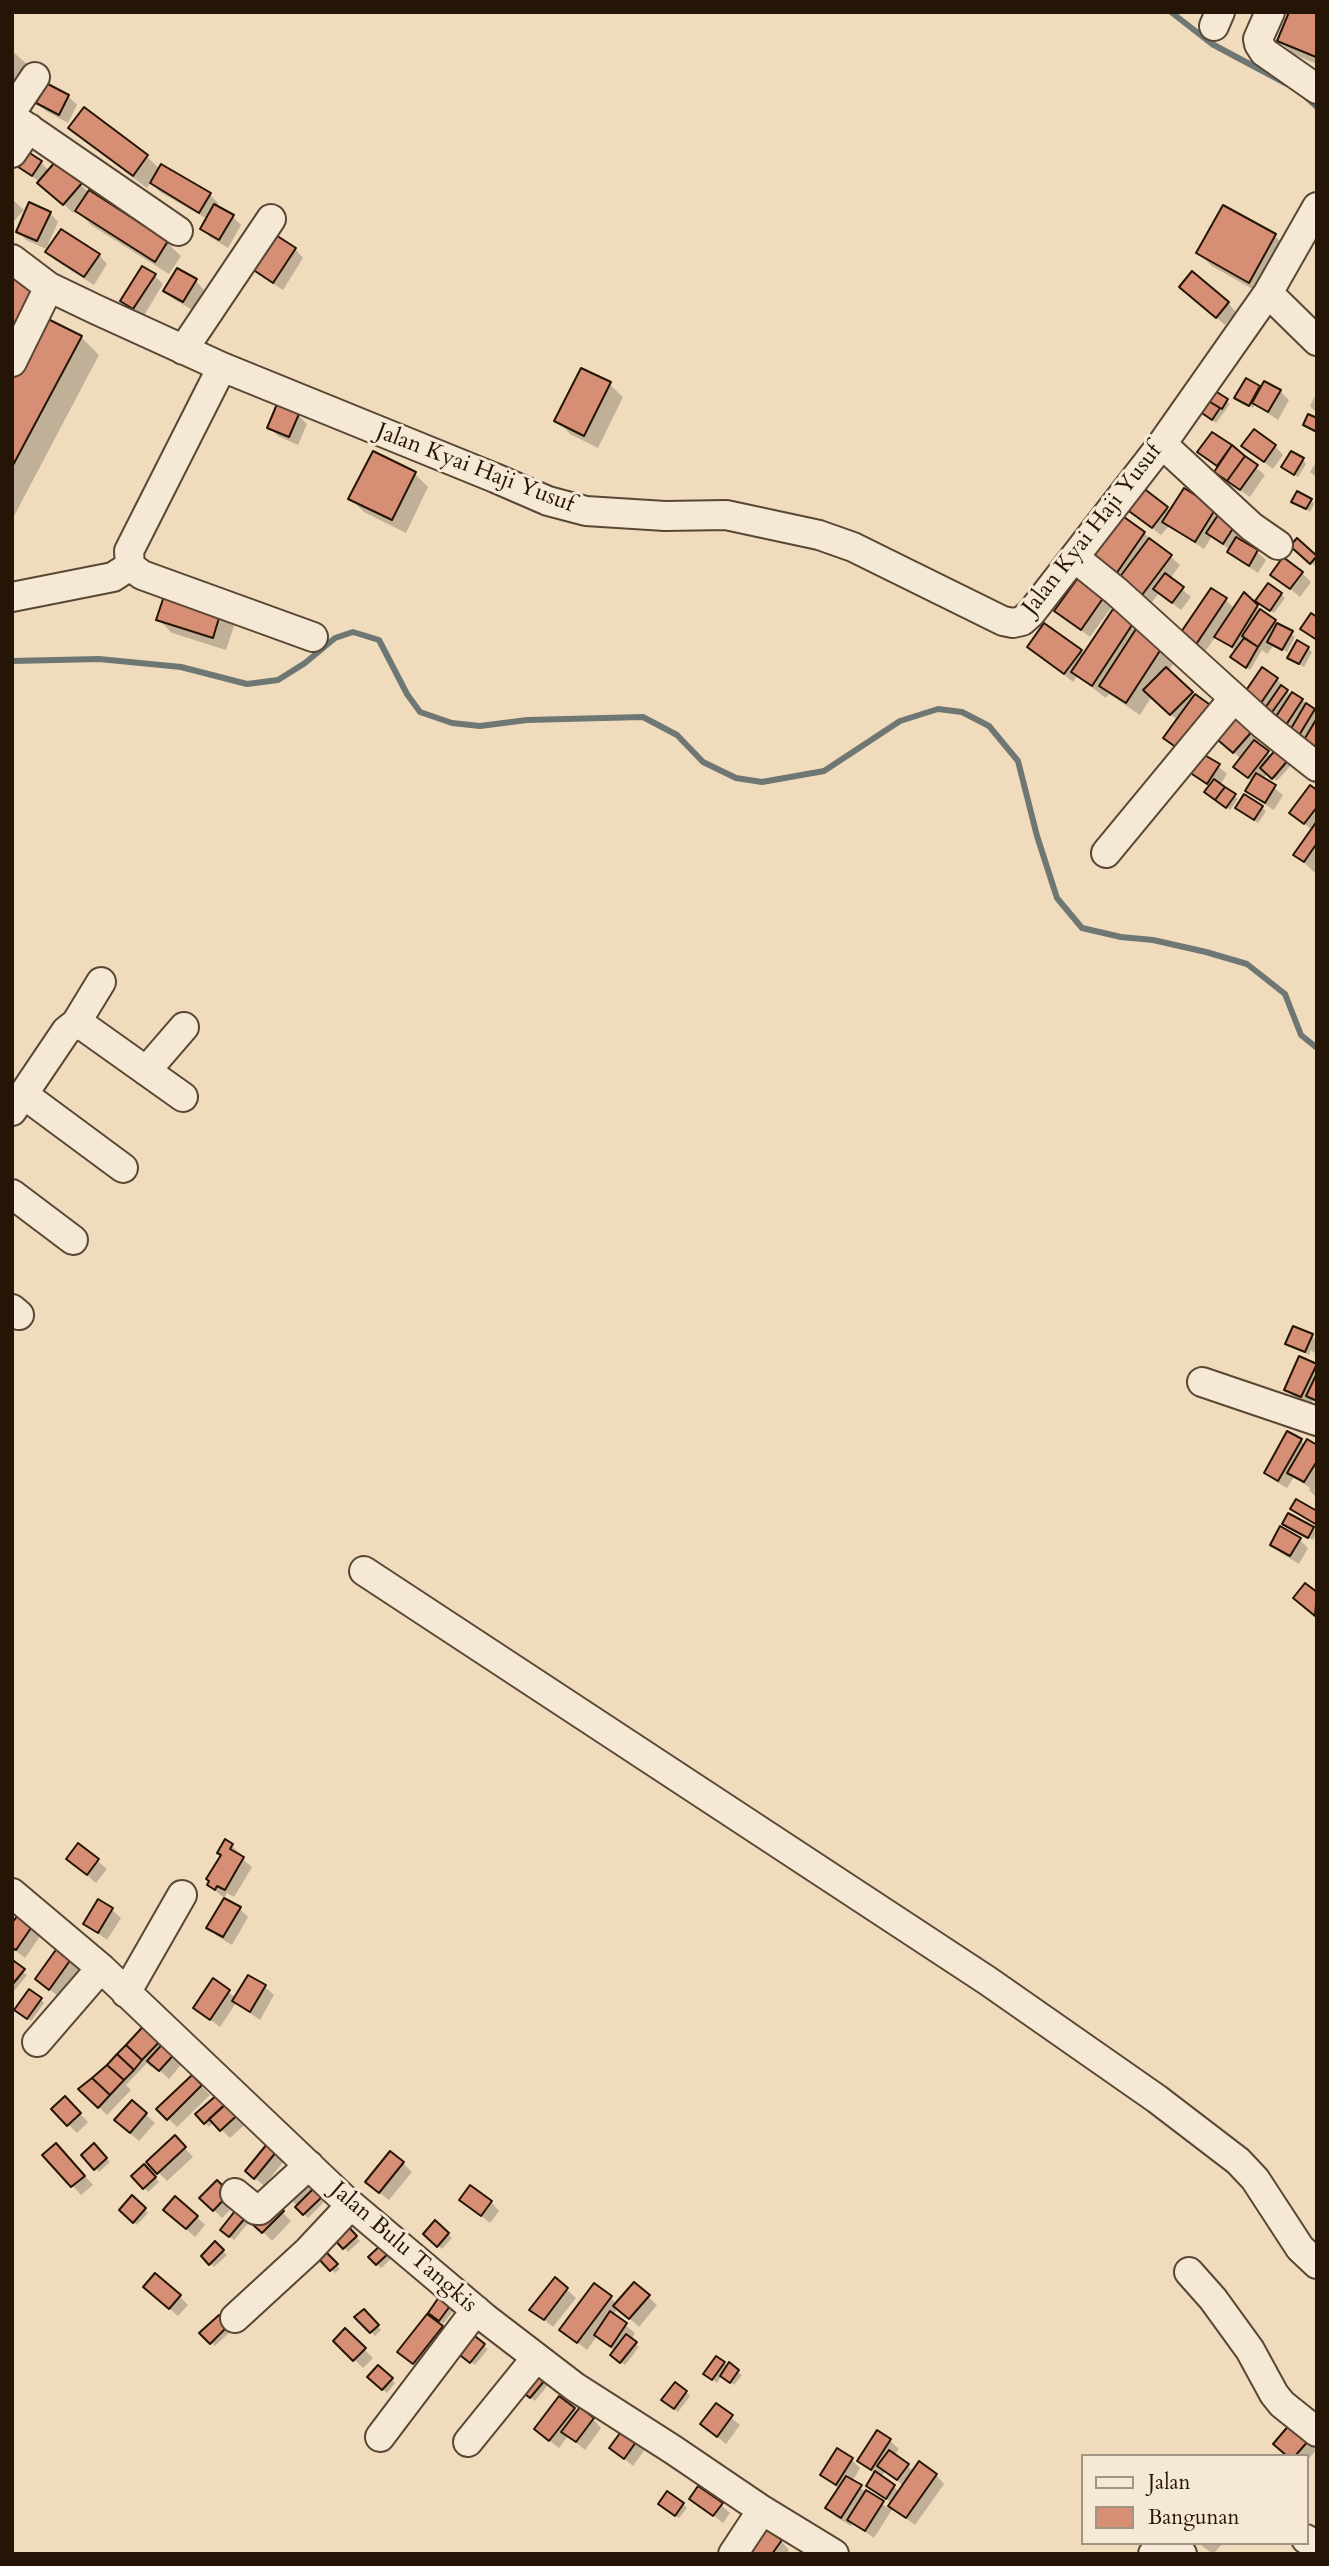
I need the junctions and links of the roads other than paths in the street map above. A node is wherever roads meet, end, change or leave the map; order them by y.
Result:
1 (1269, 12) edge
2 (35, 78) dead end
3 (1317, 89) edge
4 (18, 119) edge
5 (12, 153) edge
6 (1317, 207) edge
7 (271, 219) dead end
8 (178, 231) dead end
9 (12, 259) edge
10 (50, 288) junction
11 (1268, 293) junction
12 (1317, 341) edge
13 (183, 350) junction
14 (12, 362) edge
15 (222, 367) junction
16 (1162, 444) junction
17 (1278, 545) dead end
18 (1075, 558) junction
19 (130, 566) junction
20 (12, 597) edge
21 (313, 637) dead end
22 (1234, 698) junction
23 (1317, 766) edge
24 (1105, 853) dead end
25 (101, 982) dead end
26 (76, 1023) junction
27 (184, 1027) dead end
28 (146, 1071) junction
29 (183, 1097) dead end
30 (18, 1102) edge
31 (123, 1168) dead end
32 (12, 1194) edge
33 (74, 1240) dead end
34 (1202, 1382) dead end
35 (1317, 1421) edge
36 (364, 1571) dead end
37 (12, 1893) edge
38 (182, 1895) dead end
39 (101, 1968) junction
40 (126, 1993) junction
41 (37, 2042) dead end
42 (309, 2165) junction
43 (235, 2193) dead end
44 (351, 2205) junction
45 (1317, 2264) edge
46 (1189, 2272) dead end
47 (476, 2310) junction
48 (234, 2318) dead end
49 (536, 2358) junction
50 (1317, 2432) edge
51 (380, 2437) dead end
52 (468, 2442) dead end
53 (762, 2510) junction
54 (733, 2554) edge
55 (834, 2554) edge

1 - 3 street
2 - 4 street
4 - 5 street
4 - 8 street
6 - 11 street, Jalan Kyai Haji Yusuf
7 - 13 street
9 - 10 street, Jalan Kyai Haji Yusuf
10 - 13 street, Jalan Kyai Haji Yusuf
10 - 14 street
11 - 12 street
11 - 16 street, Jalan Kyai Haji Yusuf
13 - 15 street, Jalan Kyai Haji Yusuf
15 - 18 street, Jalan Kyai Haji Yusuf
15 - 19 street
16 - 17 street
16 - 18 street, Jalan Kyai Haji Yusuf
18 - 22 street
19 - 20 street
19 - 21 street
22 - 23 street
22 - 24 street
25 - 26 street
26 - 28 street
26 - 30 street
27 - 28 street
28 - 29 street
30 - 31 street
32 - 33 street
34 - 35 street
36 - 45 street
37 - 39 street, Jalan Bulu Tangkis
38 - 40 street
39 - 40 street, Jalan Bulu Tangkis
39 - 41 street
40 - 42 street, Jalan Bulu Tangkis
42 - 43 street
42 - 44 street, Jalan Bulu Tangkis
44 - 47 street, Jalan Bulu Tangkis
44 - 48 street
46 - 50 street
47 - 49 street, Jalan Bulu Tangkis
47 - 51 street
49 - 52 street
49 - 53 street, Jalan Bulu Tangkis
53 - 54 street
53 - 55 street, Jalan Bulu Tangkis

